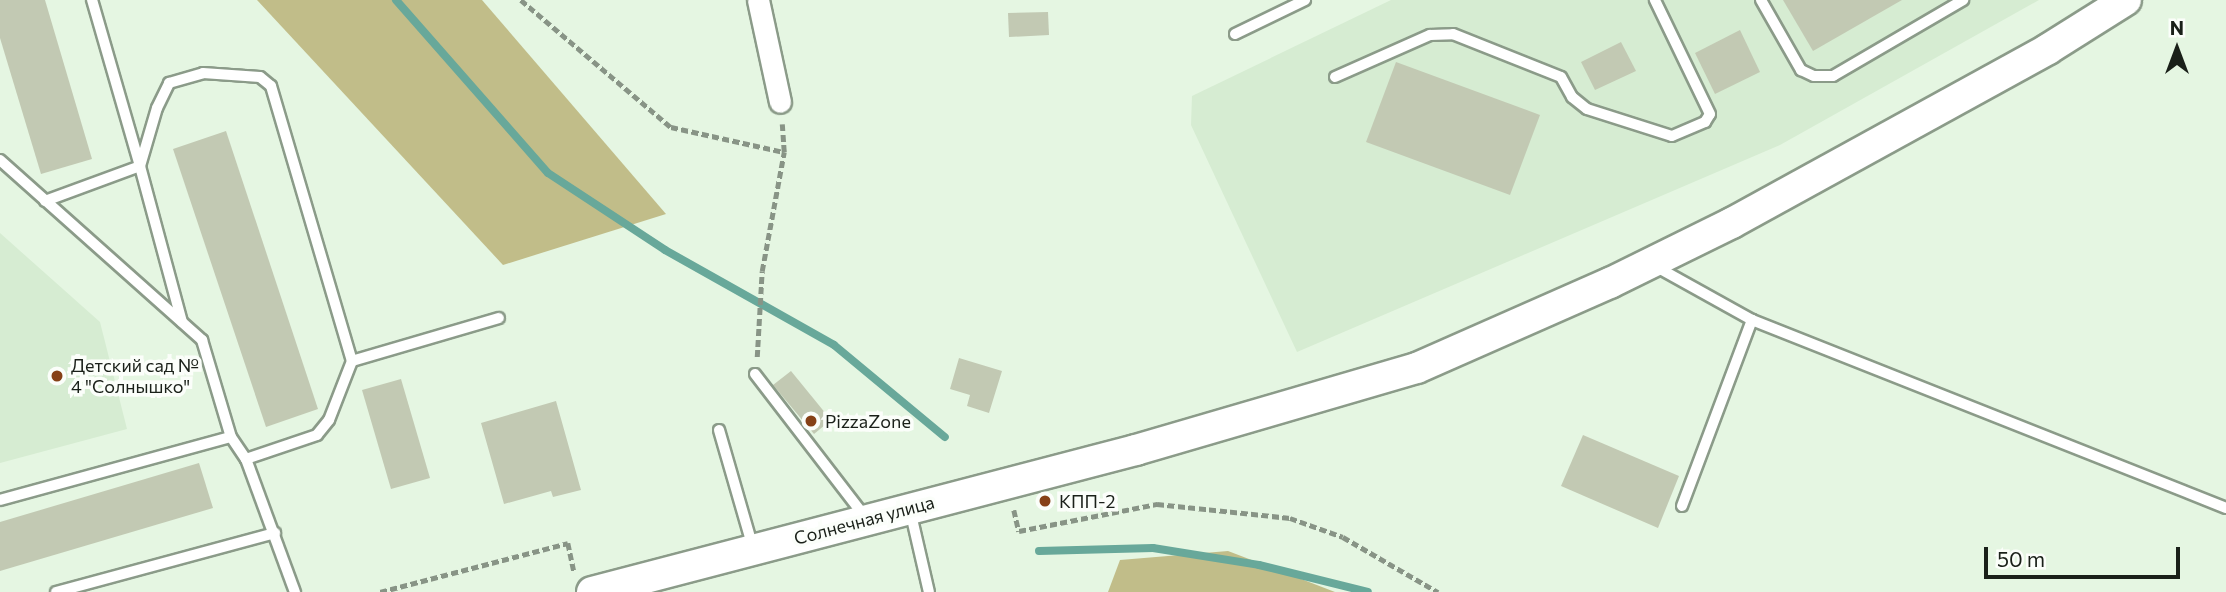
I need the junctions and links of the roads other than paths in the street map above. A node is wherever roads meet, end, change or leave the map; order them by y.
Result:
1 (92, 0) edge
2 (758, 0) edge
3 (1305, 0) edge
4 (1655, 0) edge
5 (1761, 0) edge
6 (1963, 0) edge
7 (2126, 0) edge
8 (1236, 34) dead end
9 (1335, 77) dead end
10 (780, 102) road end
11 (0, 160) edge
12 (140, 166) junction
13 (46, 201) junction
14 (1649, 263) junction
15 (499, 318) dead end
16 (1752, 320) junction
17 (182, 322) junction
18 (352, 361) junction
19 (755, 374) road end
20 (719, 430) dead end
21 (231, 437) junction
22 (246, 459) junction
23 (0, 500) edge
24 (1682, 506) dead end
25 (909, 507) junction
26 (2226, 508) edge
27 (867, 519) junction
28 (275, 533) junction
29 (753, 549) junction
30 (584, 586) edge
31 (56, 592) edge
32 (295, 592) edge
33 (929, 592) edge

1 - 12 lane
2 - 10 street
3 - 8 lane
4 - 9 lane
5 - 6 lane
7 - 14 street, Солнечная улица
11 - 13 lane
12 - 13 lane
12 - 17 lane
12 - 18 lane
13 - 17 lane
14 - 16 lane
14 - 25 street, Солнечная улица
15 - 18 lane
16 - 24 lane
16 - 26 lane
17 - 21 lane
18 - 22 lane
19 - 27 lane
20 - 29 lane
21 - 22 lane
21 - 23 lane
22 - 28 lane
25 - 27 street, Солнечная улица
25 - 33 lane
27 - 29 street, Солнечная улица
28 - 31 lane
28 - 32 lane
29 - 30 street, Солнечная улица

